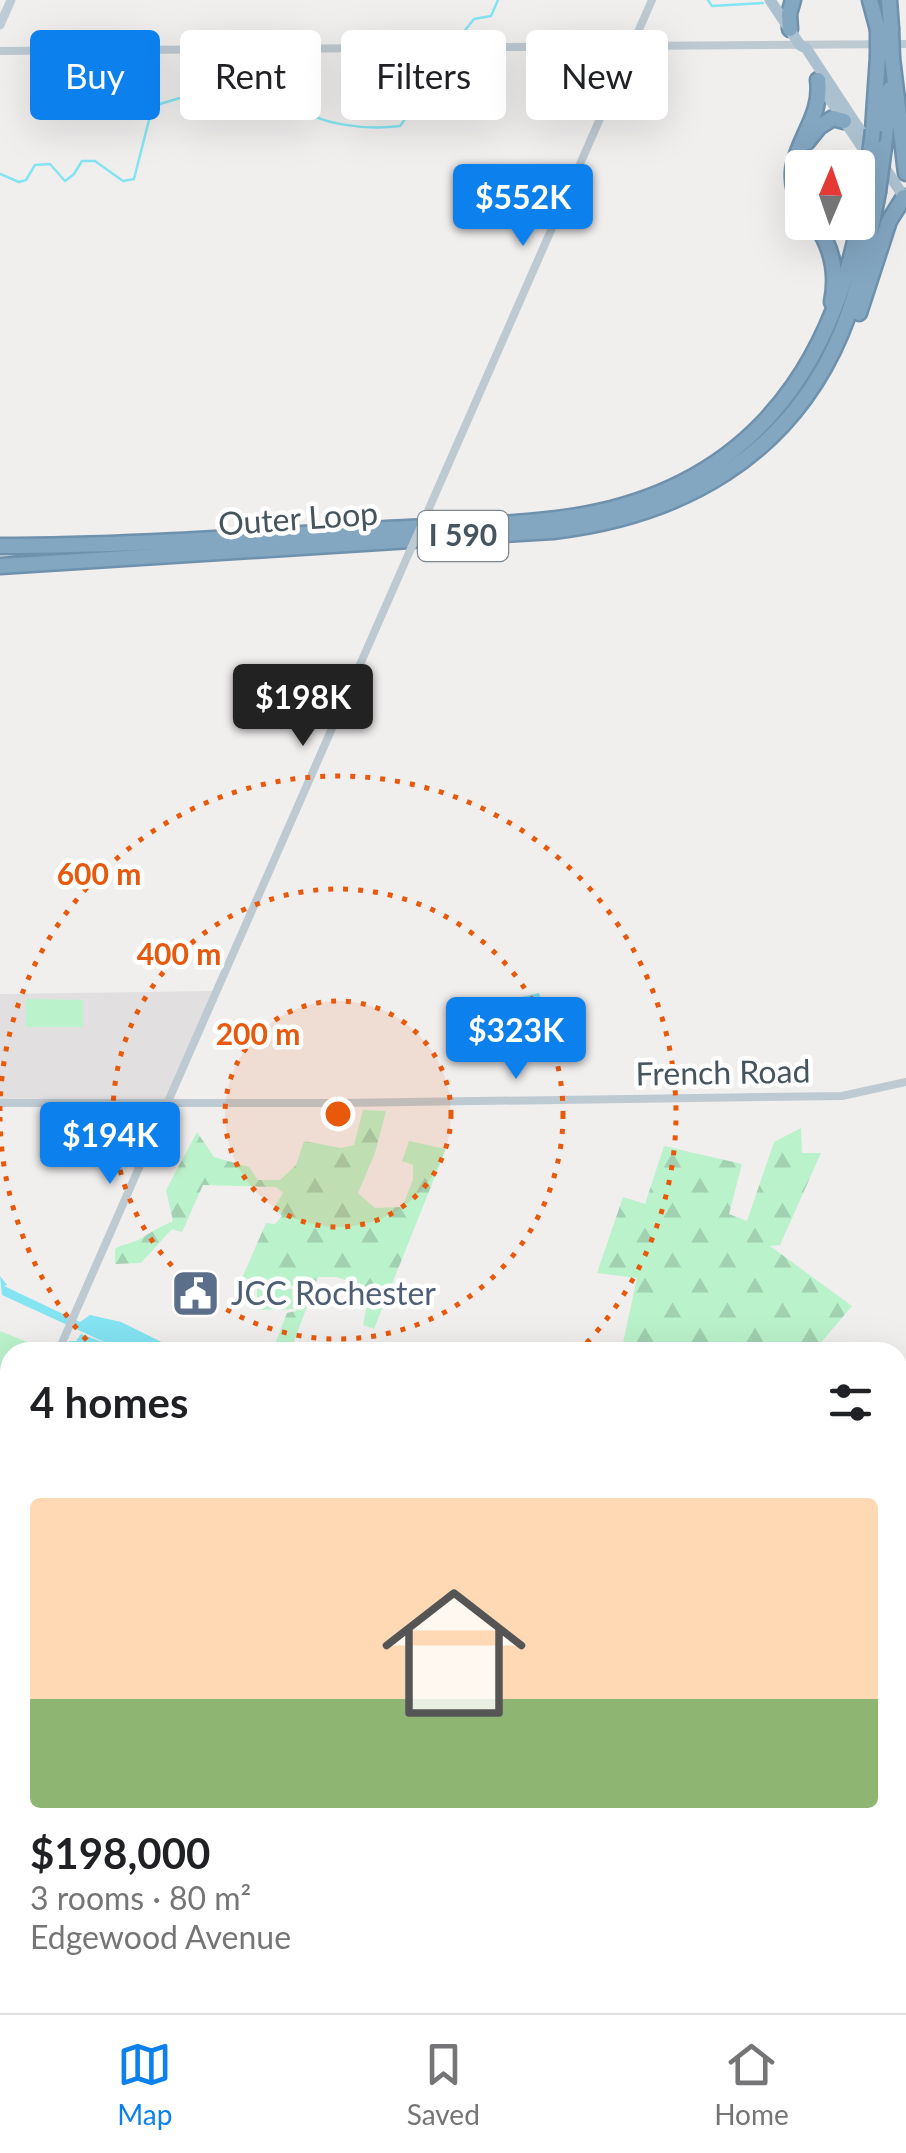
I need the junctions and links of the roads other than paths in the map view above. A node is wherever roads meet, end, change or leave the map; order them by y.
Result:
1 (11, 0) edge
2 (652, 0) edge
3 (792, 0) edge
4 (873, 0) edge
5 (889, 0) edge
6 (772, 3) edge
7 (0, 24) edge
8 (790, 29) junction
9 (885, 29) junction
10 (639, 30) edge
11 (800, 44) junction
12 (906, 44) edge
13 (668, 45) edge
14 (526, 46) edge
15 (0, 52) edge
16 (885, 58) junction
17 (818, 80) junction
18 (841, 112) junction
19 (600, 120) edge
20 (802, 139) junction
21 (799, 150) edge
22 (804, 150) edge
23 (871, 150) edge
24 (906, 172) edge
25 (905, 207) edge
26 (825, 240) edge
27 (855, 240) edge
28 (816, 352) junction
29 (805, 398) junction
30 (0, 546) edge
31 (0, 566) edge
32 (906, 1082) edge
33 (0, 1103) edge
34 (168, 1104) junction
35 (63, 1342) edge

1 - 7 main road
2 - 10 street
3 - 8 highway
4 - 9 highway
5 - 9 highway, Outer Loop / I 590
6 - 8 main road
8 - 11 main road
9 - 16 highway, Outer Loop / I 590, bridge
11 - 12 street
11 - 13 street
11 - 17 main road
11 - 18 main road
14 - 15 street
16 - 23 highway, Outer Loop / I 590, bridge
16 - 24 highway
16 - 29 highway, Outer Loop / I 590, bridge
17 - 18 main road
17 - 20 highway
18 - 20 highway
18 - 22 highway
18 - 25 main road
19 - 34 street, bridge
20 - 21 highway
25 - 29 highway
26 - 28 highway
27 - 28 highway, Outer Loop / I 590
28 - 30 highway, Outer Loop / I 590
29 - 31 highway, Outer Loop / I 590
32 - 34 street, French Road
33 - 34 street, French Road
34 - 35 street

